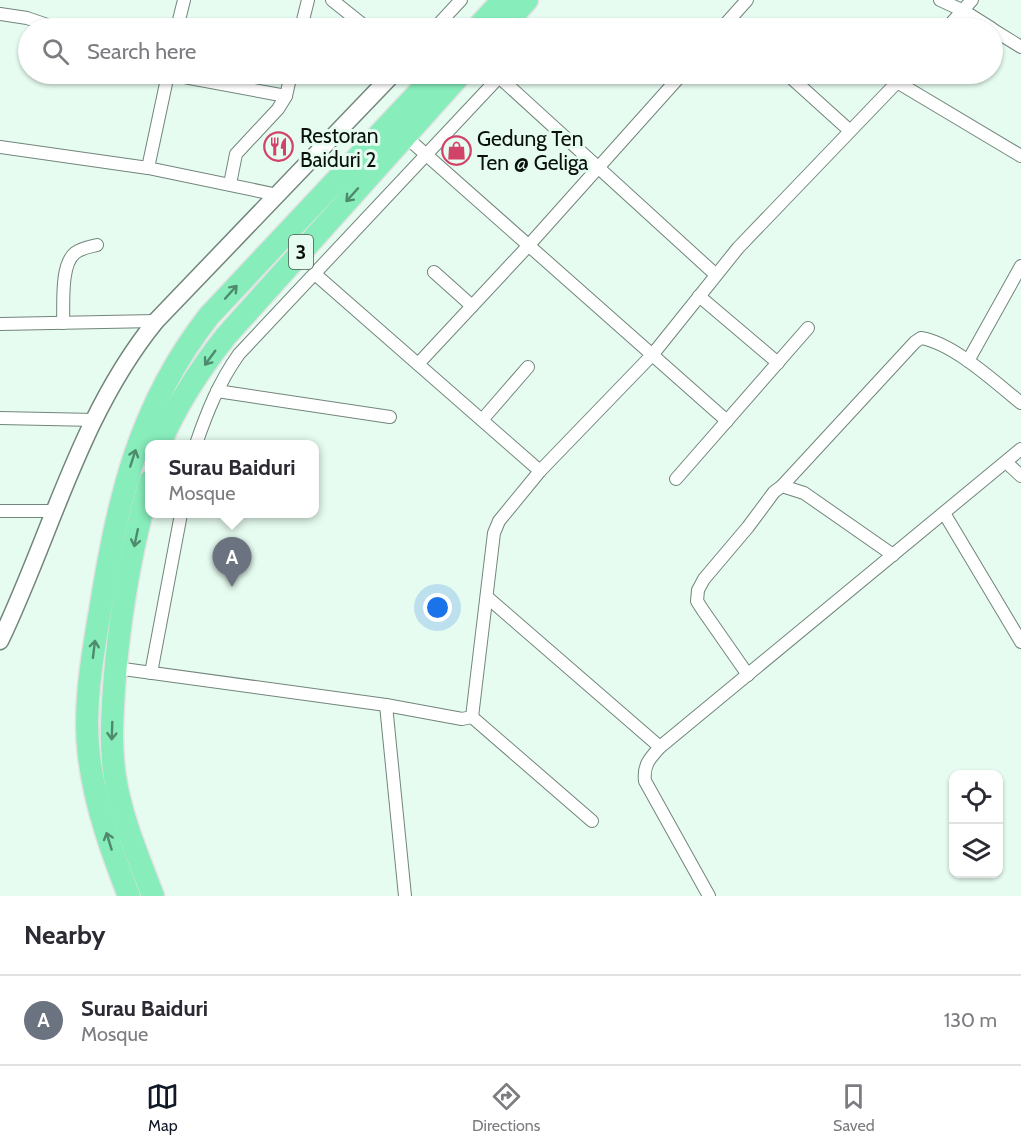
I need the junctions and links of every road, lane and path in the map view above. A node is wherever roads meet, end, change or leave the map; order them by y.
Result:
1 (184, 0) edge
2 (308, 0) edge
3 (332, 0) edge
4 (461, 0) edge
5 (503, 0) edge
6 (527, 0) edge
7 (747, 0) edge
8 (940, 0) edge
9 (972, 0) edge
10 (964, 11) junction
11 (0, 14) edge
12 (27, 18) edge
13 (180, 18) edge
14 (304, 18) edge
15 (354, 18) edge
16 (444, 18) edge
17 (486, 18) edge
18 (511, 18) edge
19 (735, 18) edge
20 (957, 18) edge
21 (975, 18) edge
22 (1003, 36) edge
23 (1021, 47) edge
24 (166, 84) edge
25 (222, 84) edge
26 (289, 84) edge
27 (383, 84) edge
28 (427, 84) edge
29 (428, 84) edge
30 (493, 84) edge
31 (510, 84) edge
32 (673, 84) edge
33 (799, 84) edge
34 (895, 84) edge
35 (910, 84) edge
36 (286, 96) junction
37 (849, 130) junction
38 (405, 135) junction
39 (0, 147) edge
40 (428, 155) junction
41 (1021, 156) edge
42 (598, 167) junction
43 (148, 168) junction
44 (230, 184) junction
45 (278, 195) junction
46 (97, 245) dead end
47 (529, 245) junction
48 (1021, 266) edge
49 (434, 272) dead end
50 (315, 274) junction
51 (715, 274) junction
52 (699, 296) junction
53 (472, 306) junction
54 (156, 321) junction
55 (63, 322) junction
56 (0, 324) edge
57 (808, 328) dead end
58 (653, 354) junction
59 (968, 361) junction
60 (778, 363) junction
61 (418, 364) junction
62 (528, 367) dead end
63 (217, 392) junction
64 (1021, 403) edge
65 (390, 417) dead end
66 (0, 418) edge
67 (95, 420) junction
68 (482, 420) junction
69 (727, 421) junction
70 (162, 440) edge
71 (198, 440) edge
72 (1021, 449) edge
73 (1006, 462) junction
74 (540, 471) junction
75 (1021, 476) edge
76 (676, 480) dead end
77 (782, 486) junction
78 (145, 501) edge
79 (0, 511) edge
80 (55, 511) junction
81 (944, 513) junction
82 (181, 518) edge
83 (893, 555) junction
84 (487, 597) junction
85 (1021, 616) edge
86 (5, 622) edge
87 (1009, 622) junction
88 (0, 641) edge
89 (1021, 642) edge
90 (116, 668) junction
91 (151, 673) junction
92 (748, 675) junction
93 (386, 705) junction
94 (472, 717) junction
95 (660, 747) junction
96 (592, 821) dead end
97 (129, 896) edge
98 (153, 896) edge
99 (405, 896) edge
100 (709, 896) edge

1 - 13 street
2 - 14 street
3 - 15 street
4 - 16 street
5 - 17 highway
6 - 18 highway
7 - 19 street
8 - 10 street
9 - 10 street
10 - 20 street
10 - 21 street
11 - 12 street
22 - 23 street
24 - 43 street
25 - 36 street
26 - 36 street
27 - 45 street
97 -> 28 highway, 3
29 - 38 highway, 3
30 - 40 street
31 - 42 street
32 - 42 street
33 - 37 street
34 - 37 street
35 - 41 street
36 - 44 street
37 - 51 street
38 - 40 street
38 -> 70 highway, 3
39 - 43 street
40 - 47 street
40 - 50 street
42 - 47 street
42 - 51 street
43 - 44 street
44 - 45 street
45 - 54 street
46 - 55 street
47 - 53 street
47 - 58 street
48 - 59 street
49 - 53 street
50 - 61 street
50 - 63 street
51 - 52 street
52 - 58 street
52 - 60 street
53 - 61 street
54 - 55 street
54 - 67 street
55 - 56 street
57 - 60 street
58 - 69 street
58 - 74 street
59 - 64 street
59 - 77 street
60 - 69 street
61 - 68 street
62 - 68 street
63 - 65 street
63 - 71 street
66 - 67 street
67 - 80 street
68 - 74 street
69 - 76 street
72 - 73 street
73 - 75 street
73 - 81 street
74 - 84 street
77 - 83 street
77 - 92 street
78 -> 90 highway
79 - 80 street
80 - 86 street
81 - 83 street
81 - 87 street
82 - 91 street
83 - 92 street
84 - 94 street
84 - 95 street
85 - 87 street
86 - 88 street
87 - 89 street
90 - 91 street
90 -> 98 highway
91 - 93 street
92 - 95 street
93 - 94 street
93 - 99 street
94 - 96 street
95 - 100 street

